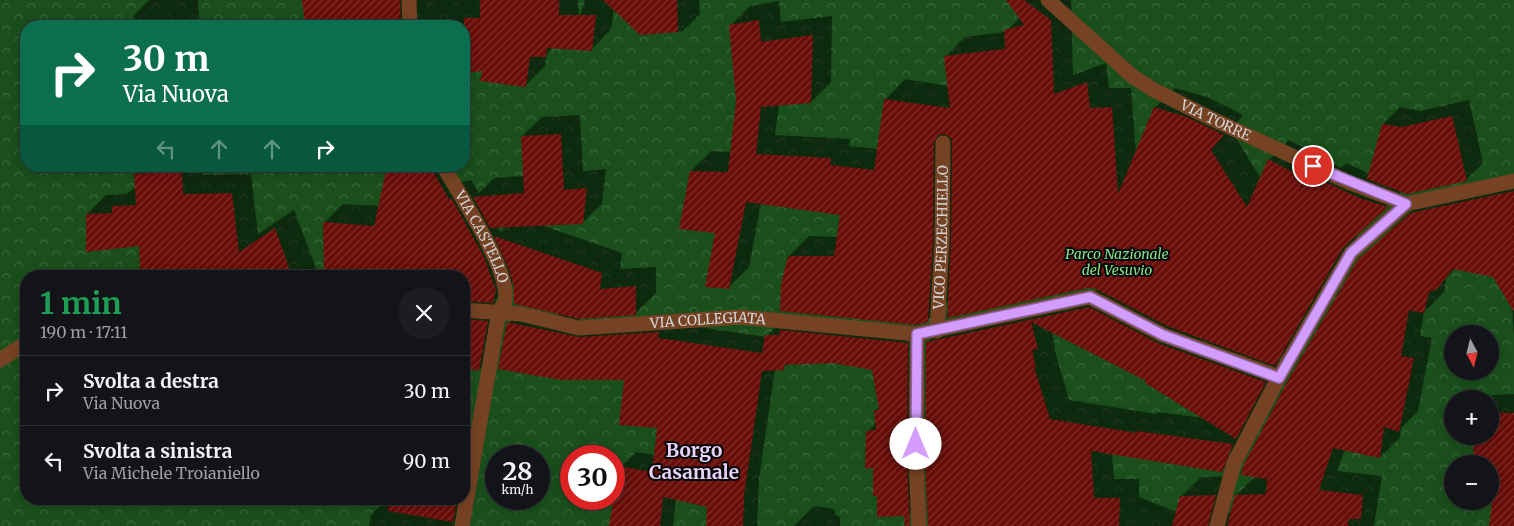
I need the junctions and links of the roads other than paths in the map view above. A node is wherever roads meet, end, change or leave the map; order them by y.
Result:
1 (409, 0) edge
2 (1048, 0) edge
3 (410, 20) edge
4 (943, 144) dead end
5 (446, 172) edge
6 (1514, 181) edge
7 (1406, 204) junction
8 (470, 310) edge
9 (499, 311) junction
10 (937, 330) junction
11 (917, 334) junction
12 (20, 347) edge
13 (0, 360) edge
14 (1279, 378) junction
15 (470, 480) edge
16 (466, 505) edge
17 (462, 526) edge
18 (919, 526) edge
19 (1217, 526) edge

1 - 3 street
2 - 7 street, VIA TORRE
4 - 10 street, VICO PERZECHIELLO
5 - 9 street, VIA CASTELLO
6 - 7 street
7 - 14 street
8 - 9 street, VIA COLLEGIATA
9 - 11 street, VIA COLLEGIATA
9 - 15 street, VIA CASTELLO
10 - 11 street, VIA COLLEGIATA
10 - 14 street, VIA COLLEGIATA
11 - 18 street
12 - 13 street
14 - 19 street
16 - 17 street, VIA CASTELLO

